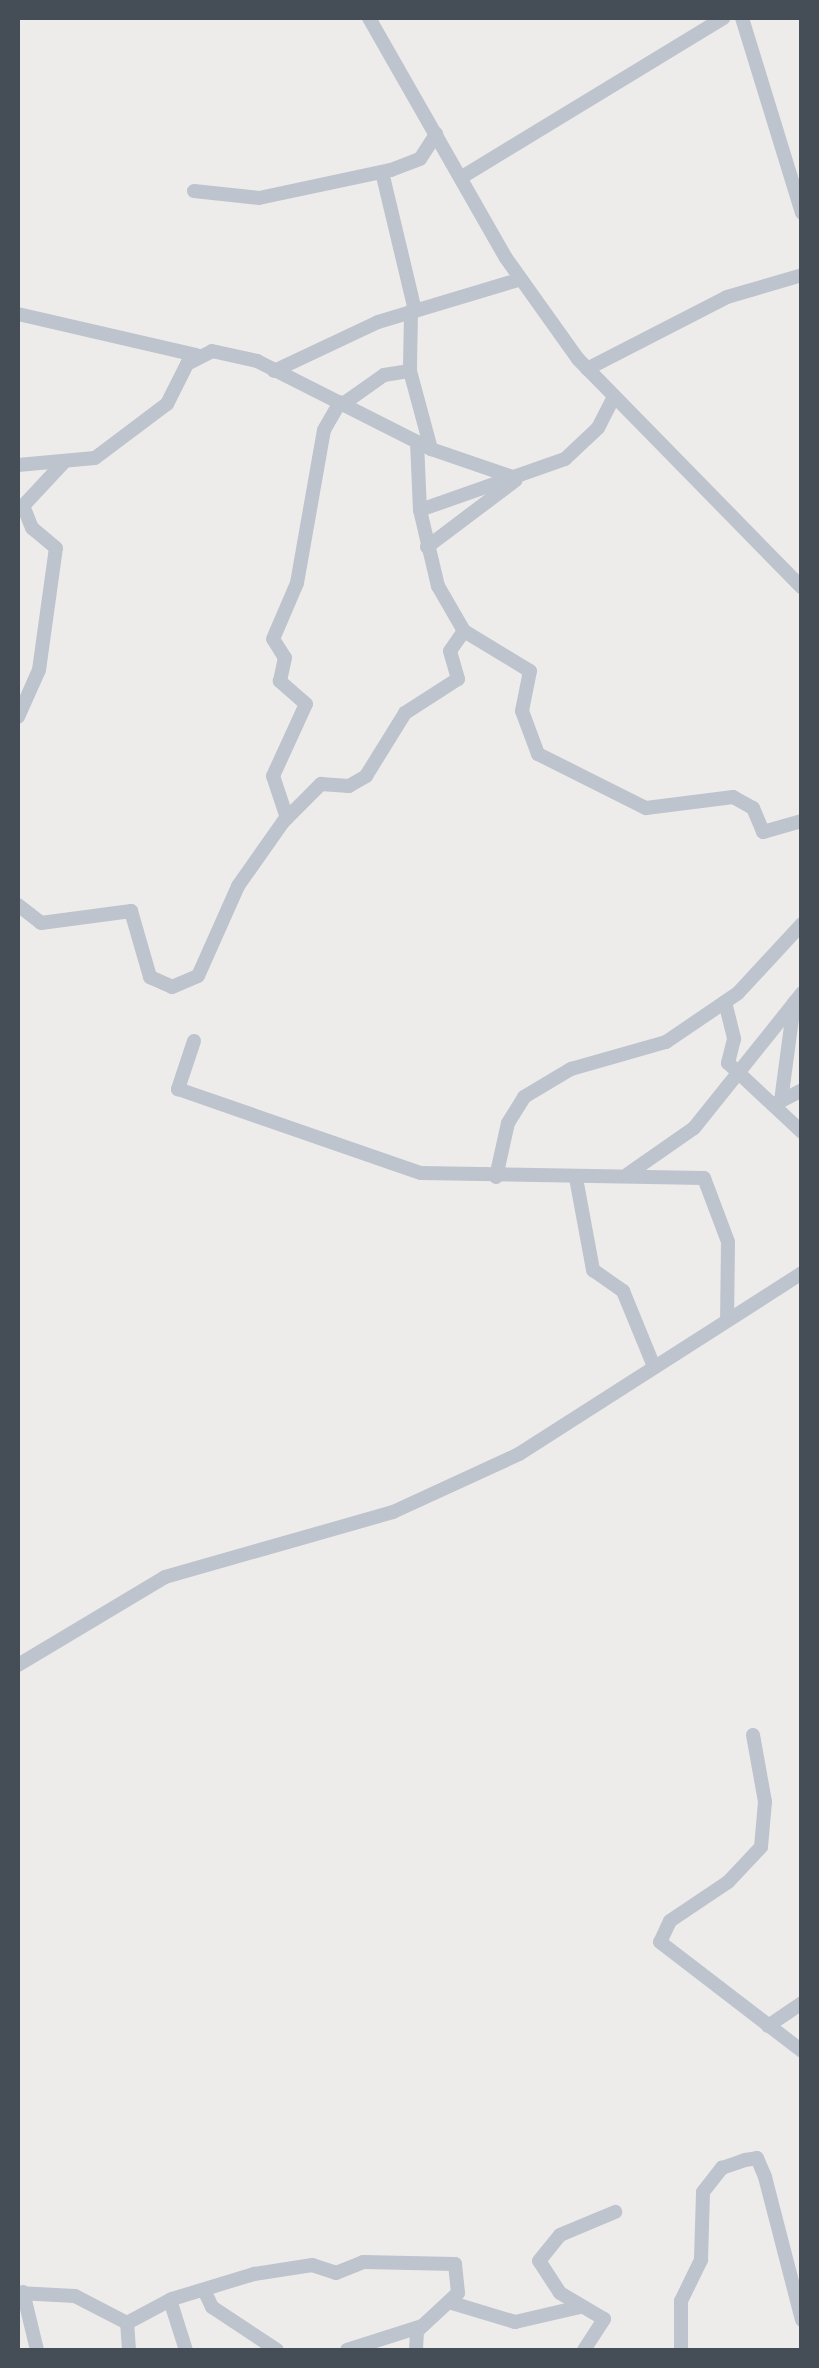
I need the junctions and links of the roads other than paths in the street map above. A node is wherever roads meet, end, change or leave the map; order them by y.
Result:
1 (369, 18) edge
2 (724, 18) edge
3 (742, 18) edge
4 (436, 134) junction
5 (382, 172) junction
6 (462, 178) junction
7 (194, 191) dead end
8 (802, 213) edge
9 (802, 274) edge
10 (521, 279) junction
11 (413, 311) junction
12 (18, 314) edge
13 (196, 355) junction
14 (587, 370) junction
15 (274, 371) junction
16 (410, 371) junction
17 (613, 399) junction
18 (341, 403) junction
19 (424, 445) junction
20 (64, 462) junction
21 (18, 464) edge
22 (518, 477) junction
23 (420, 510) junction
24 (427, 547) junction
25 (802, 588) edge
26 (464, 631) junction
27 (18, 717) edge
28 (287, 818) junction
29 (802, 821) edge
30 (18, 905) edge
31 (802, 924) edge
32 (798, 997) edge
33 (725, 1002) junction
34 (194, 1041) dead end
35 (738, 1070) junction
36 (802, 1090) edge
37 (777, 1104) junction
38 (802, 1132) edge
39 (628, 1174) junction
40 (496, 1176) junction
41 (576, 1178) junction
42 (802, 1274) edge
43 (727, 1320) junction
44 (653, 1364) junction
45 (18, 1665) edge
46 (753, 1735) dead end
47 (802, 2003) edge
48 (768, 2026) junction
49 (802, 2051) edge
50 (616, 2212) dead end
51 (205, 2292) junction
52 (20, 2293) edge
53 (170, 2300) junction
54 (452, 2303) junction
55 (581, 2306) junction
56 (802, 2320) edge
57 (127, 2323) junction
58 (422, 2326) junction
59 (37, 2350) edge
60 (129, 2350) edge
61 (186, 2350) edge
62 (277, 2350) edge
63 (347, 2350) edge
64 (416, 2350) edge
65 (584, 2350) edge
66 (681, 2350) edge

1 - 4 street
2 - 6 street
3 - 8 street
4 - 5 street
4 - 6 street
5 - 7 street
5 - 11 street
6 - 10 street
9 - 14 street
10 - 11 street
10 - 14 street
11 - 15 street
11 - 16 street
12 - 13 street
13 - 15 street
13 - 20 street
14 - 17 street
15 - 18 street
16 - 18 street
16 - 19 street
17 - 22 street
17 - 25 street
18 - 19 street
18 - 28 street
19 - 22 street
19 - 23 street
20 - 21 street
20 - 27 street
22 - 23 street
22 - 24 street
23 - 24 street
24 - 26 street
26 - 28 street
26 - 29 street
28 - 30 street
31 - 33 street
32 - 35 street
32 - 37 street
33 - 35 street
33 - 40 street
34 - 40 street
35 - 37 street
35 - 39 street
36 - 37 street
37 - 38 street
39 - 41 street
39 - 43 street
40 - 41 street
41 - 44 street
42 - 43 street
43 - 44 street
44 - 45 street
46 - 48 street
47 - 48 street
48 - 49 street
50 - 55 street
51 - 53 street
51 - 54 street
51 - 62 street
52 - 57 street
52 - 59 street
53 - 57 street
53 - 61 street
54 - 55 street
54 - 58 street
55 - 65 street
56 - 66 street
57 - 60 street
58 - 63 street
58 - 64 street

